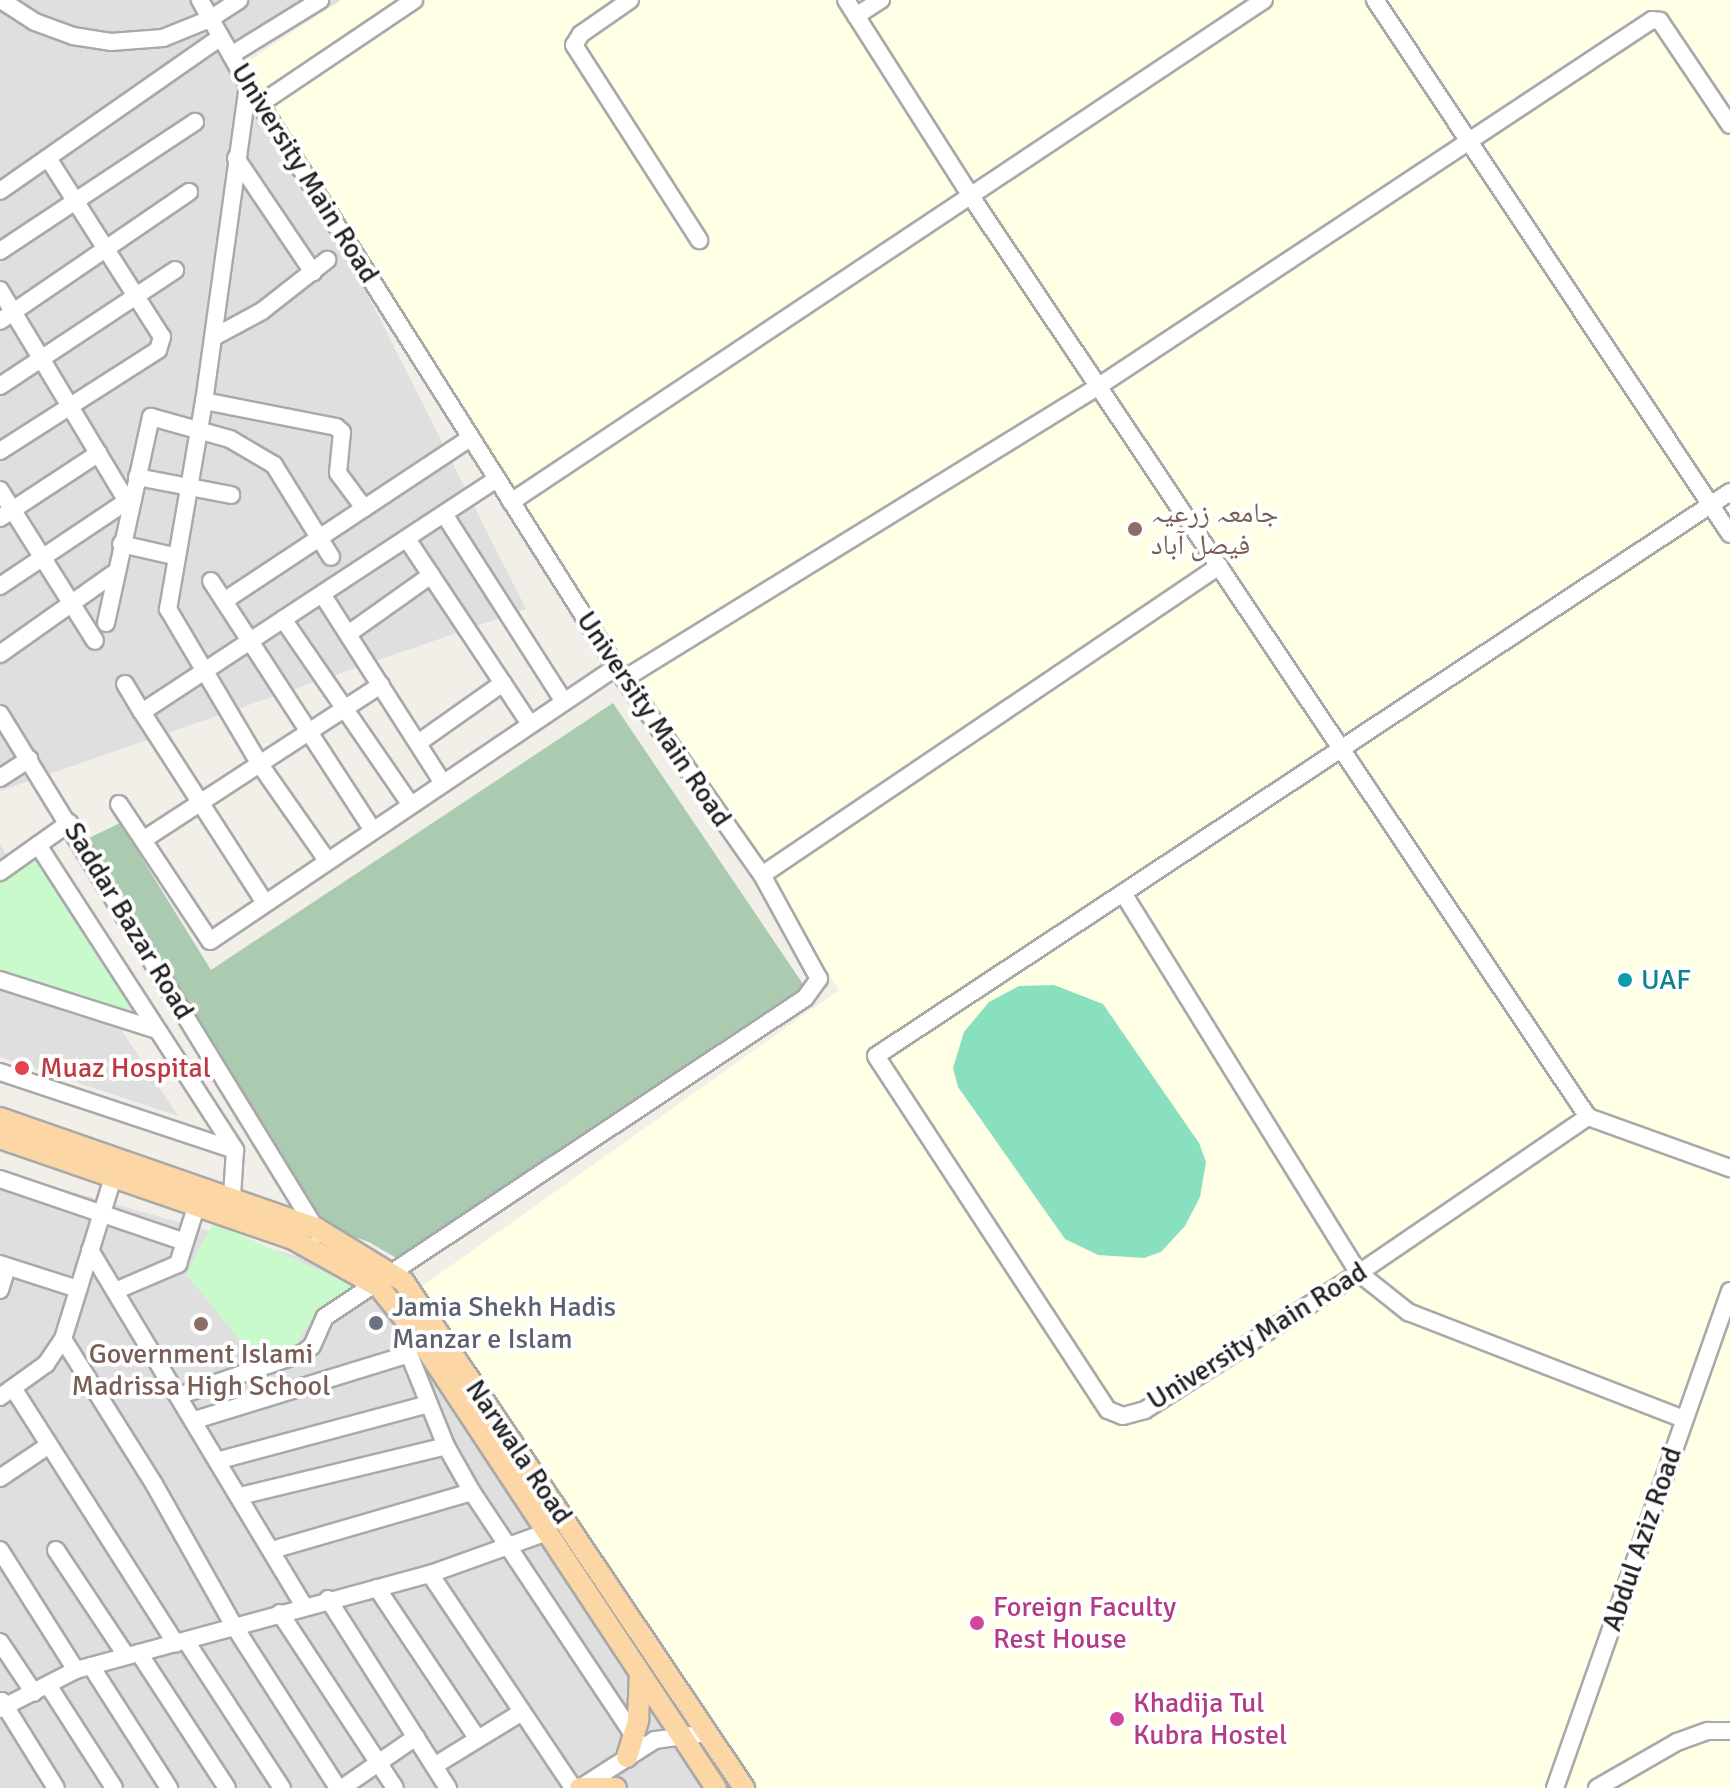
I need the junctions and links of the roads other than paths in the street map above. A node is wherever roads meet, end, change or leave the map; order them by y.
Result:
1 (200, 0) edge
2 (239, 0) edge
3 (320, 0) edge
4 (414, 0) edge
5 (630, 0) edge
6 (846, 0) edge
7 (881, 0) edge
8 (1264, 0) edge
9 (1375, 0) edge
10 (3, 6) edge
11 (856, 16) junction
12 (210, 19) junction
13 (221, 37) junction
14 (231, 55) junction
15 (248, 85) junction
16 (260, 104) junction
17 (195, 122) dead end
18 (1730, 125) edge
19 (1468, 143) junction
20 (48, 158) junction
21 (236, 158) junction
22 (0, 191) edge
23 (189, 192) dead end
24 (970, 195) junction
25 (75, 202) junction
26 (699, 240) dead end
27 (0, 251) edge
28 (104, 252) junction
29 (327, 260) dead end
30 (175, 270) dead end
31 (313, 272) junction
32 (0, 290) edge
33 (135, 296) junction
34 (7, 316) edge
35 (214, 337) junction
36 (42, 359) junction
37 (0, 386) edge
38 (1099, 386) junction
39 (204, 401) junction
40 (71, 406) junction
41 (199, 430) junction
42 (470, 438) junction
43 (0, 451) edge
44 (99, 453) junction
45 (137, 477) junction
46 (497, 479) junction
47 (188, 487) junction
48 (0, 490) edge
49 (1730, 492) edge
50 (231, 495) dead end
51 (511, 502) junction
52 (1710, 505) junction
53 (364, 508) junction
54 (6, 514) edge
55 (444, 514) junction
56 (1730, 534) edge
57 (320, 537) junction
58 (407, 539) junction
59 (121, 544) junction
60 (41, 555) junction
61 (174, 556) junction
62 (331, 557) dead end
63 (1219, 566) junction
64 (113, 574) junction
65 (431, 575) junction
66 (211, 581) dead end
67 (0, 586) edge
68 (322, 594) junction
69 (224, 601) junction
70 (71, 603) junction
71 (283, 619) junction
72 (106, 623) dead end
73 (348, 634) junction
74 (95, 641) dead end
75 (249, 642) junction
76 (0, 654) edge
77 (204, 671) junction
78 (620, 673) junction
79 (503, 683) junction
80 (125, 684) dead end
81 (381, 685) junction
82 (564, 702) junction
83 (346, 708) junction
84 (142, 712) junction
85 (0, 714) edge
86 (530, 724) junction
87 (307, 734) junction
88 (418, 743) junction
89 (1340, 747) junction
90 (29, 759) junction
91 (261, 766) junction
92 (0, 778) edge
93 (443, 783) junction
94 (119, 804) dead end
95 (201, 804) junction
96 (411, 805) junction
97 (69, 823) junction
98 (373, 830) junction
99 (143, 840) junction
100 (38, 845) junction
101 (326, 859) junction
102 (0, 872) edge
103 (762, 875) junction
104 (1123, 893) junction
105 (265, 903) junction
106 (0, 980) edge
107 (157, 1030) junction
108 (0, 1072) edge
109 (1588, 1117) junction
110 (0, 1118) edge
111 (0, 1138) edge
112 (235, 1150) junction
113 (1730, 1168) edge
114 (114, 1174) junction
115 (0, 1179) edge
116 (232, 1196) junction
117 (197, 1204) junction
118 (101, 1214) junction
119 (316, 1228) junction
120 (185, 1242) junction
121 (90, 1250) junction
122 (327, 1254) junction
123 (4, 1265) edge
124 (1359, 1273) junction
125 (383, 1279) junction
126 (78, 1289) junction
127 (0, 1290) edge
128 (115, 1291) junction
129 (1730, 1291) edge
130 (63, 1339) junction
131 (7, 1392) edge
132 (181, 1395) junction
133 (429, 1404) junction
134 (1684, 1419) junction
135 (195, 1420) junction
136 (49, 1445) junction
137 (446, 1446) junction
138 (220, 1460) junction
139 (0, 1478) edge
140 (472, 1492) junction
141 (240, 1496) junction
142 (547, 1532) junction
143 (511, 1549) junction
144 (0, 1550) edge
145 (56, 1550) dead end
146 (272, 1550) junction
147 (430, 1574) junction
148 (377, 1588) junction
149 (328, 1599) junction
150 (304, 1606) junction
151 (280, 1613) junction
152 (234, 1626) junction
153 (0, 1642) edge
154 (181, 1642) junction
155 (132, 1654) junction
156 (84, 1668) junction
157 (640, 1673) junction
158 (41, 1689) junction
159 (2, 1705) edge
160 (522, 1712) junction
161 (1730, 1731) edge
162 (707, 1733) junction
163 (679, 1734) junction
164 (416, 1737) junction
165 (477, 1738) junction
166 (634, 1748) junction
167 (380, 1764) junction
168 (434, 1766) junction
169 (56, 1788) edge
170 (114, 1788) edge
171 (169, 1788) edge
172 (227, 1788) edge
173 (282, 1788) edge
174 (340, 1788) edge
175 (395, 1788) edge
176 (448, 1788) edge
177 (573, 1788) edge
178 (580, 1788) edge
179 (616, 1788) edge
180 (716, 1788) edge
181 (744, 1788) edge
182 (1555, 1788) edge
183 (1597, 1788) edge

1 - 12 street, University Main Road
2 - 12 street
3 - 14 street
4 - 16 street
5 - 26 street
6 - 11 street
7 - 11 street
8 - 24 street
9 - 19 street
10 - 12 street
11 - 24 street
12 - 13 street, University Main Road
13 - 14 street, University Main Road
13 - 20 street
14 - 15 street, University Main Road
15 - 16 street, University Main Road
15 - 21 street
16 - 42 street, University Main Road
17 - 25 street
18 - 19 street
19 - 38 street
19 - 52 street
20 - 22 street
20 - 25 street
21 - 31 street
21 - 35 street
23 - 28 street
24 - 38 street
24 - 51 street
25 - 27 street
25 - 28 street
28 - 33 street
28 - 34 street
29 - 31 street
30 - 33 street
31 - 35 street
32 - 34 street
33 - 36 street
33 - 40 street
34 - 36 street
35 - 39 street
36 - 37 street
36 - 40 street
38 - 63 street
38 - 78 street
39 - 41 street
39 - 53 street
40 - 43 street
40 - 44 street
41 - 45 street
41 - 47 street
41 - 57 street
42 - 46 street, University Main Road
42 - 53 street
44 - 54 street
44 - 60 street
45 - 47 street
45 - 59 street
46 - 51 street, University Main Road
46 - 55 street
47 - 50 street
47 - 61 street
48 - 54 street
49 - 52 street
51 - 78 street, University Main Road
52 - 56 street
52 - 89 street
53 - 57 street
54 - 60 street
55 - 58 street
55 - 82 street
57 - 62 street
57 - 69 street
58 - 65 street
58 - 68 street
59 - 61 street
59 - 64 street
60 - 67 street
60 - 70 street
61 - 77 street
63 - 89 street
63 - 103 street
64 - 70 street
64 - 72 street
65 - 73 street
65 - 79 street
66 - 69 street
68 - 71 street
68 - 73 street
69 - 75 street
70 - 74 street
70 - 76 street
71 - 75 street
71 - 83 street
73 - 81 street
75 - 77 street
75 - 87 street
77 - 84 street
77 - 91 street
78 - 82 street
78 - 103 street, University Main Road
79 - 86 street
79 - 88 street
80 - 84 street
81 - 83 street
81 - 88 street
82 - 86 street
83 - 87 street
83 - 96 street
84 - 95 street
85 - 90 street, Saddar Bazar Road
86 - 93 street
87 - 91 street
87 - 98 street
88 - 93 street
89 - 104 street
89 - 109 street
90 - 92 street
90 - 97 street, Saddar Bazar Road
91 - 95 street
91 - 101 street
93 - 96 street
94 - 99 street
95 - 99 street
95 - 105 street
96 - 98 street
97 - 100 street
97 - 119 street, Saddar Bazar Road
98 - 101 street
99 - 105 street
100 - 102 street
100 - 107 street
101 - 105 street
103 - 125 street, University Main Road
104 - 124 street
104 - 124 street, University Main Road
106 - 107 street
107 - 112 street
108 - 112 street
109 - 113 street
109 - 124 street, University Main Road
110 - 116 main road, Narwala Road
111 - 114 main road, Narwala Road
112 - 116 street
114 - 117 main road, Narwala Road
114 - 118 street
115 - 118 street
116 - 119 main road, Narwala Road
117 - 120 street
117 - 122 main road, Narwala Road
118 - 120 street
118 - 121 street
119 - 122 street, Saddar Bazar Road
119 - 125 main road, Narwala Road
120 - 128 street
121 - 126 street
121 - 128 street
122 - 125 main road, Narwala Road
123 - 126 street
123 - 127 street
124 - 134 street
125 - 132 street
125 - 142 main road, Narwala Road
125 - 162 main road, Narwala Road
126 - 130 street
128 - 132 street
129 - 134 street, Abdul Aziz Road
130 - 131 street
130 - 152 street
131 - 136 street
132 - 135 street
133 - 135 street
133 - 137 street
133 - 138 street
134 - 182 street, Abdul Aziz Road
135 - 138 street
136 - 139 street
136 - 154 street
137 - 140 street
137 - 141 street
138 - 141 street
140 - 143 street
140 - 146 street
141 - 146 street
142 - 143 street
142 - 157 main road, Narwala Road
143 - 147 street
143 - 166 street
144 - 156 street
145 - 155 street
146 - 150 street
147 - 148 street
147 - 160 street
148 - 149 street
148 - 165 street
149 - 150 street
149 - 164 street
150 - 151 street
151 - 152 street
151 - 167 street
152 - 154 street
152 - 174 street
153 - 158 street
154 - 155 street
154 - 173 street
155 - 156 street
155 - 172 street
156 - 158 street
156 - 171 street
157 - 163 main road, Narwala Road
157 - 166 main road
158 - 159 street
158 - 170 street
159 - 169 street
160 - 165 street
160 - 177 street
161 - 183 street
162 - 163 street
162 - 181 main road, Narwala Road
163 - 166 street
163 - 180 main road, Narwala Road
164 - 167 street
164 - 168 street
165 - 168 street
166 - 178 street
167 - 174 street
167 - 175 street
168 - 176 street
178 - 179 main road

